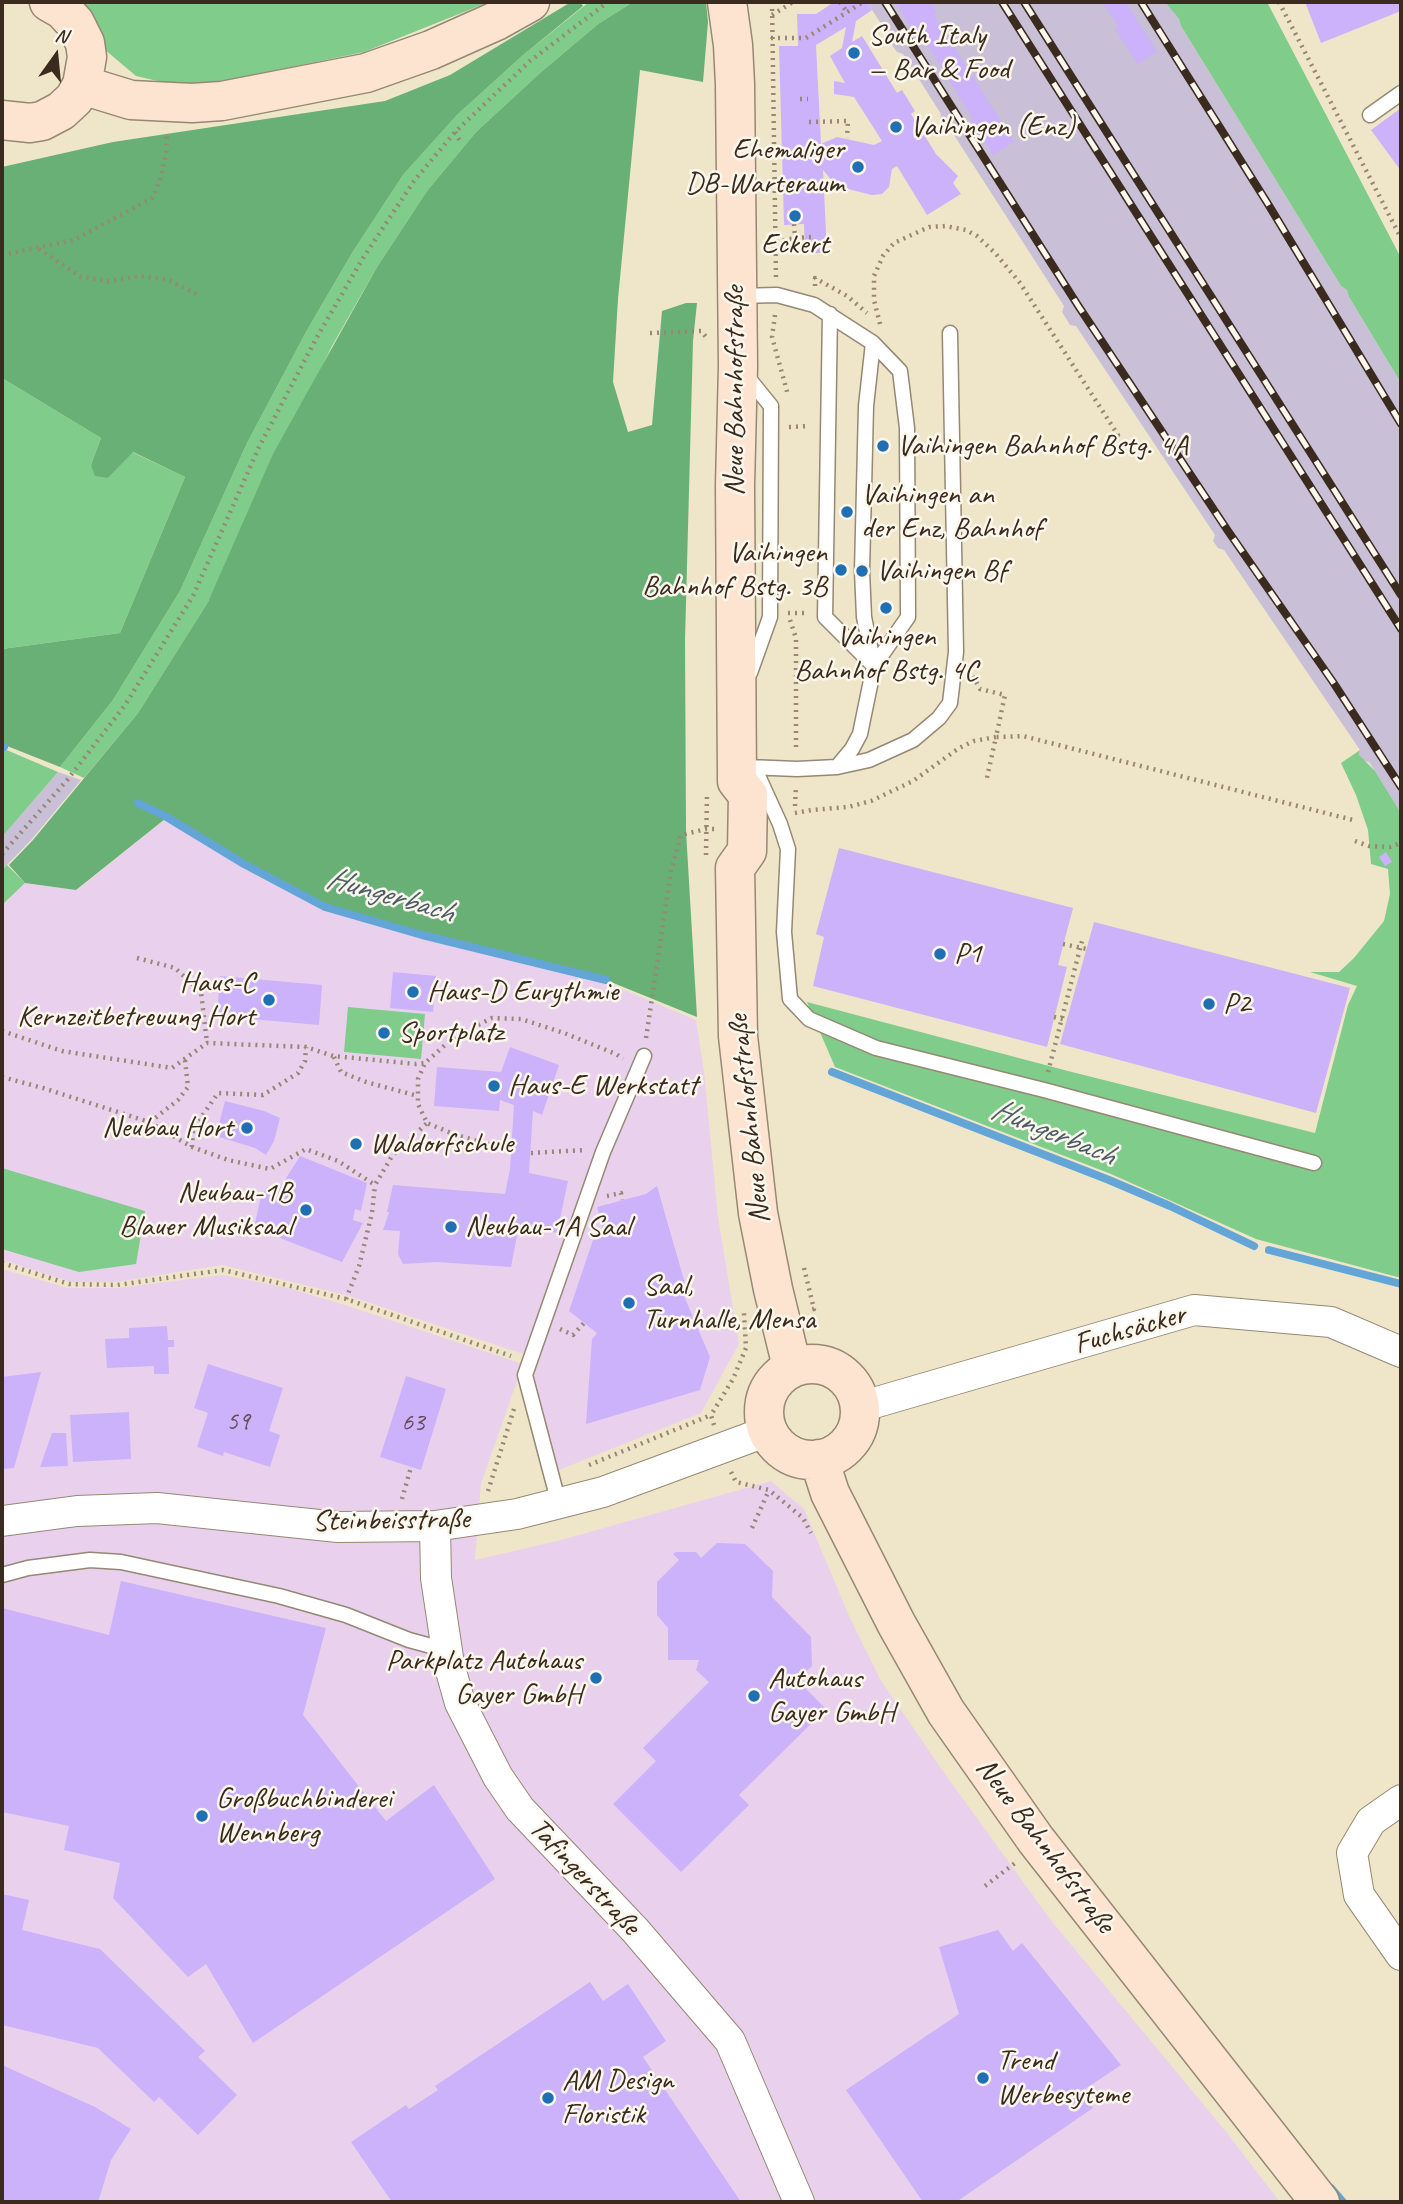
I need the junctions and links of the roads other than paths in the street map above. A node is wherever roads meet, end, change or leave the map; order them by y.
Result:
1 (49, 2) edge
2 (530, 2) edge
3 (727, 2) edge
4 (82, 85) junction
5 (1401, 93) edge
6 (1370, 115) dead end
7 (2, 120) edge
8 (736, 296) junction
9 (830, 314) junction
10 (950, 333) dead end
11 (873, 343) junction
12 (874, 666) junction
13 (837, 767) junction
14 (742, 772) junction
15 (641, 1063) road end
16 (1314, 1163) dead end
17 (1401, 1352) edge
18 (792, 1367) junction
19 (860, 1407) junction
20 (768, 1431) junction
21 (819, 1459) junction
22 (555, 1491) junction
23 (2, 1521) edge
24 (435, 1526) junction
25 (2, 1575) edge
26 (446, 1650) junction
27 (1401, 1800) edge
28 (1401, 1955) edge
29 (799, 2202) edge
30 (1320, 2202) edge

1 - 4 main road
2 - 4 main road
3 - 8 main road, Neue Bahnhofstraße
4 - 7 main road
5 - 6 lane
8 - 9 lane
8 - 14 main road, Neue Bahnhofstraße
9 - 11 lane
9 - 12 lane
10 - 13 lane
11 - 12 lane
11 - 12 lane
12 - 13 lane
13 - 14 lane
14 - 16 lane
14 - 18 main road, Neue Bahnhofstraße
15 - 22 lane
17 - 19 street, Fuchsäcker
18 - 19 main road
18 - 20 main road
19 - 21 main road
20 - 21 main road
20 - 22 street, Steinbeisstraße
21 - 30 main road, Neue Bahnhofstraße
22 - 24 street, Steinbeisstraße
23 - 24 street, Steinbeisstraße
24 - 26 street, Tafingerstraße
25 - 26 lane
26 - 29 street, Tafingerstraße
27 - 28 street

